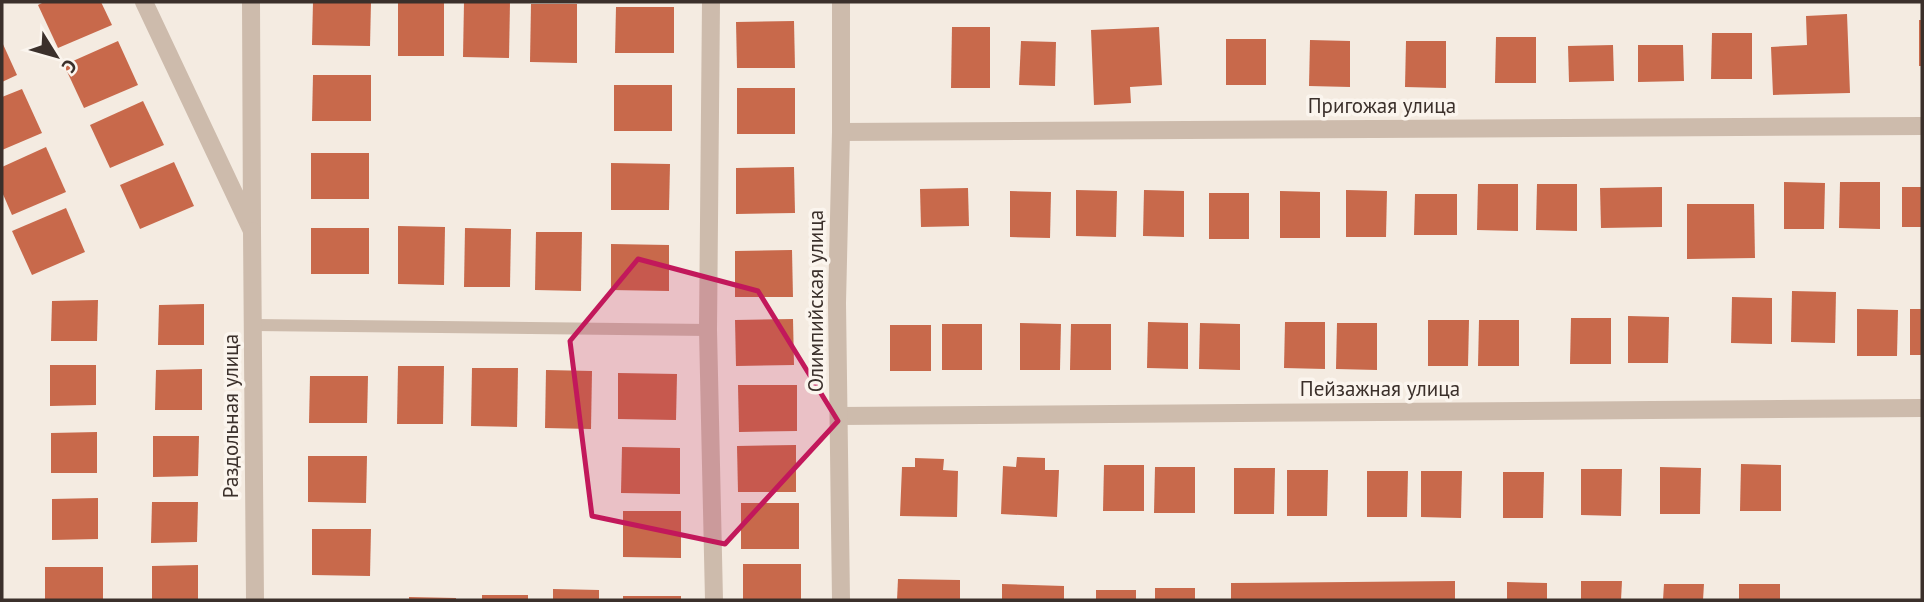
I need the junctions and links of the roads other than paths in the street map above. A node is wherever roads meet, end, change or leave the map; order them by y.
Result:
1 (144, 2) edge
2 (251, 2) edge
3 (710, 2) edge
4 (841, 2) edge
5 (1922, 126) edge
6 (841, 132) junction
7 (252, 231) junction
8 (253, 325) junction
9 (708, 330) junction
10 (1922, 408) edge
11 (839, 416) junction
12 (255, 600) edge
13 (714, 600) edge
14 (841, 600) edge

1 - 7 street, Раздольная улица
2 - 7 street, Раздольная улица
3 - 9 street
4 - 6 street, Олимпийская улица
5 - 6 street, Пригожая улица
6 - 11 street, Олимпийская улица
7 - 8 street, Раздольная улица
8 - 9 lane
8 - 12 street, Раздольная улица
9 - 13 street
10 - 11 street, Пейзажная улица
11 - 14 street, Олимпийская улица

